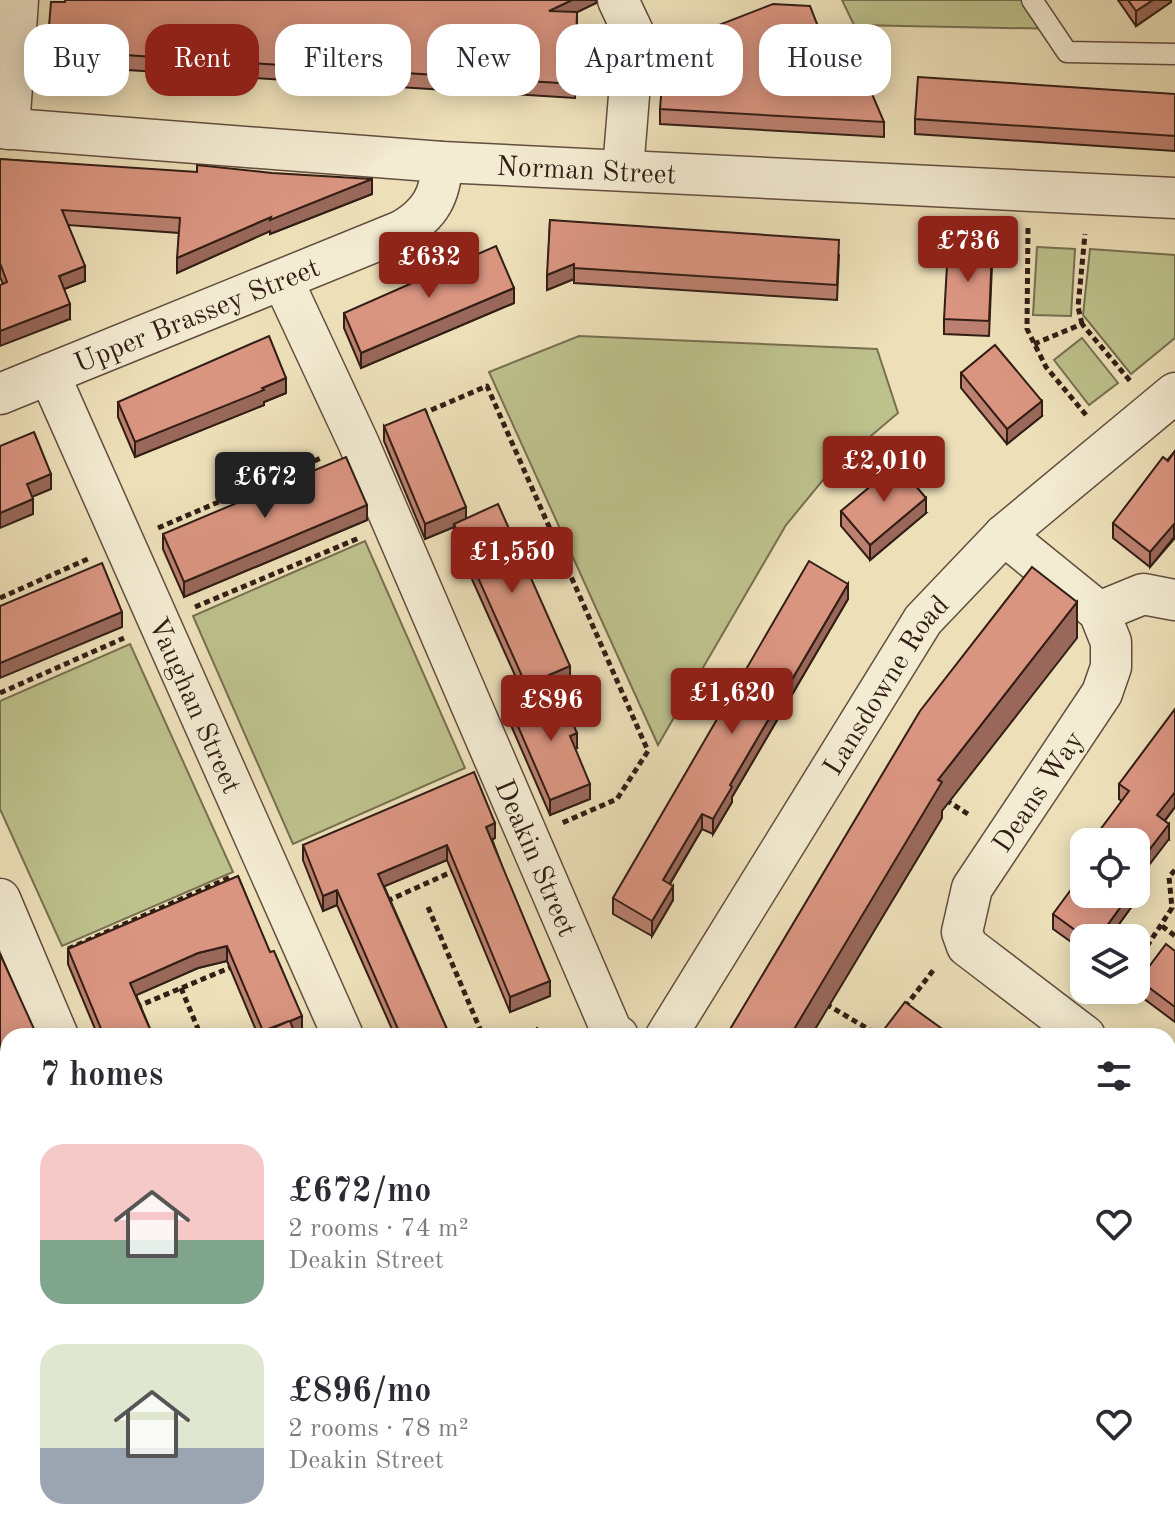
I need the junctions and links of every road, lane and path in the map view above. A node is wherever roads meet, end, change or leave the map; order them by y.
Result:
1 (18, 0) edge
2 (618, 0) edge
3 (1032, 0) edge
4 (1175, 54) edge
5 (4, 129) edge
6 (442, 162) junction
7 (623, 170) junction
8 (1030, 191) junction
9 (1088, 194) junction
10 (1175, 198) edge
11 (283, 281) junction
12 (1082, 324) junction
13 (1034, 344) junction
14 (49, 374) junction
15 (0, 394) edge
16 (1165, 402) edge
17 (415, 417) edge
18 (358, 442) junction
19 (1112, 446) junction
20 (1004, 535) junction
21 (126, 542) junction
22 (0, 598) edge
23 (1175, 600) edge
24 (1099, 612) junction
25 (941, 796) edge
26 (528, 838) junction
27 (1006, 838) junction
28 (471, 863) edge
29 (1175, 870) edge
30 (0, 899) edge
31 (386, 901) edge
32 (428, 907) dead end
33 (1162, 926) junction
34 (962, 932) junction
35 (1175, 936) edge
36 (1150, 943) edge
37 (239, 964) edge
38 (181, 988) junction
39 (815, 997) edge
40 (124, 1011) edge
41 (901, 1013) edge
42 (55, 1028) edge
43 (198, 1028) edge
44 (339, 1028) edge
45 (480, 1028) edge
46 (610, 1028) edge
47 (671, 1028) edge
48 (867, 1028) edge
49 (1075, 1028) edge
50 (752, 1540) edge
51 (758, 1540) edge

1 - 5 street
2 - 7 street
3 - 4 lane
5 - 6 street, Norman Street
6 - 7 street, Norman Street
6 - 11 street, Upper Brassey Street
7 - 8 street, Norman Street
8 - 9 street, Norman Street
8 - 13 path
9 - 10 street, Norman Street
9 - 12 path
11 - 14 street, Upper Brassey Street
11 - 18 street, Deakin Street
12 - 13 path
12 - 16 path
13 - 19 path
14 - 15 street, Upper Brassey Street
14 - 21 street, Vaughan Street
16 - 19 street, Lansdowne Road
17 - 26 path
18 - 21 path
18 - 26 street, Deakin Street
19 - 20 street, Lansdowne Road
20 - 24 street
20 - 47 street, Lansdowne Road
21 - 22 path
21 - 44 street, Vaughan Street
23 - 24 street
24 - 27 street, Deans Way
25 - 27 path
26 - 46 street, Deakin Street
27 - 34 street, Deans Way
28 - 31 path
29 - 33 path
30 - 42 street
32 - 45 path
33 - 35 path
33 - 36 path
34 - 41 path
34 - 49 street
37 - 38 path
38 - 40 path
38 - 43 path
39 - 48 path
50 - 51 path

